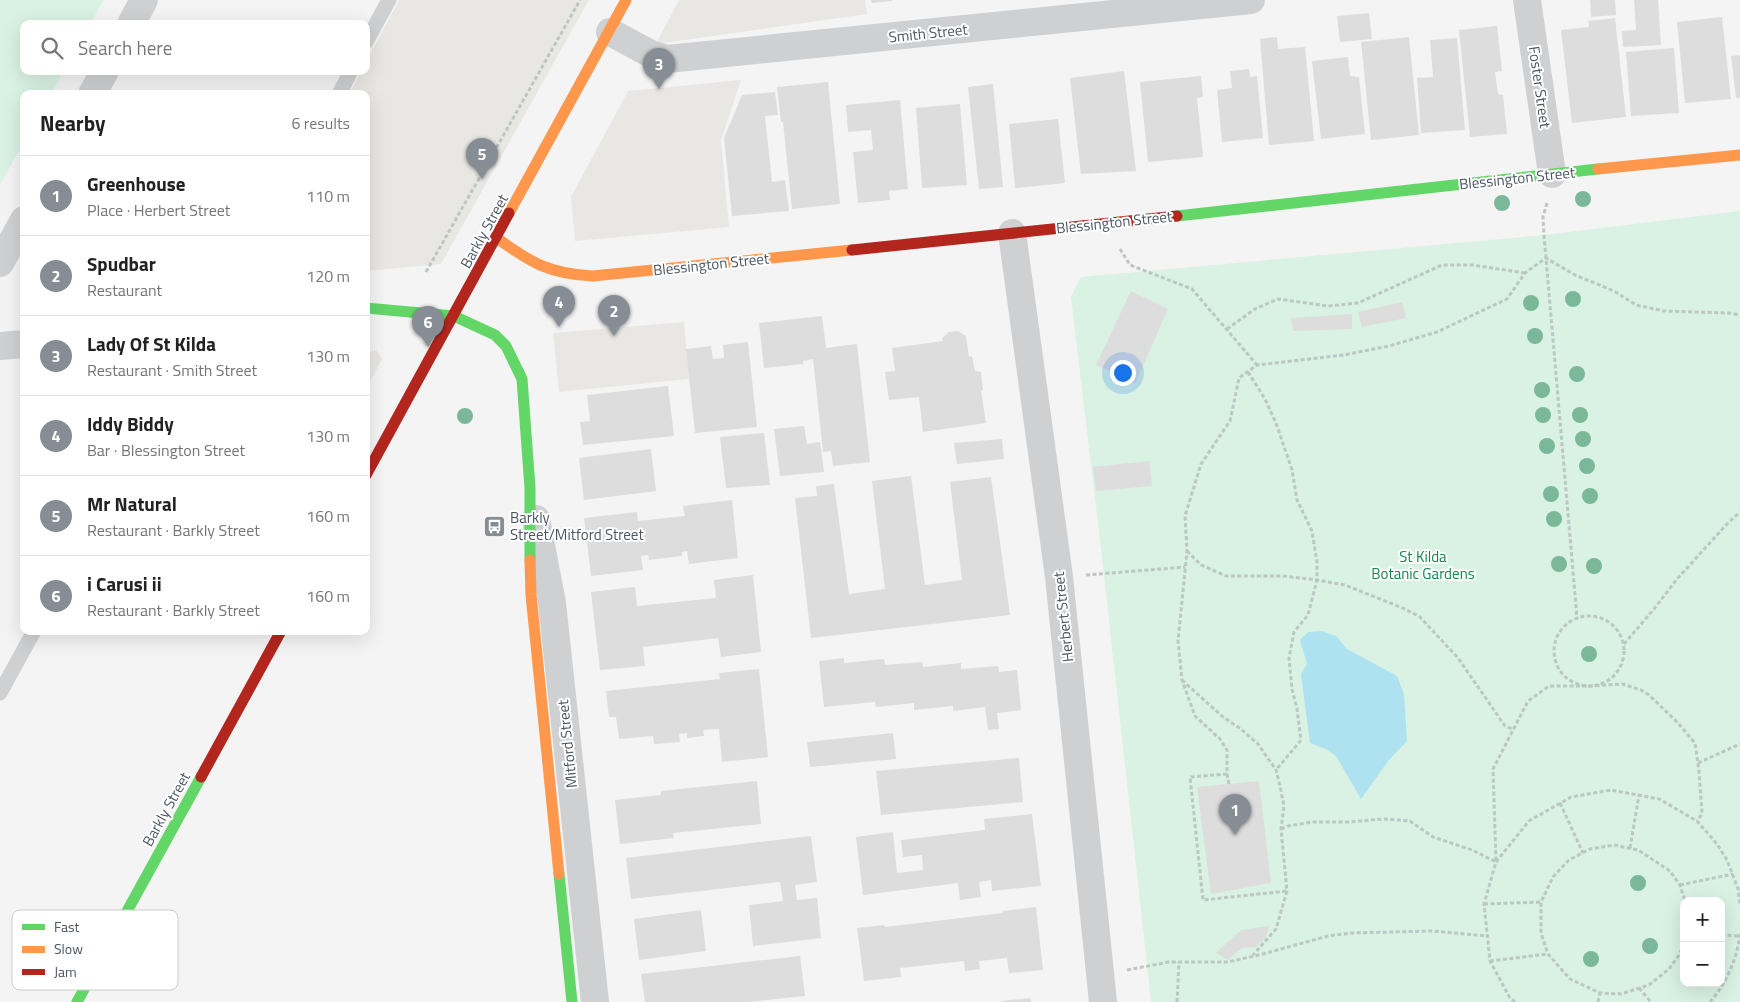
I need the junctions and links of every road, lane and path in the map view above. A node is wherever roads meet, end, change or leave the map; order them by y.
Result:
1 (144, 0) edge
2 (389, 0) edge
3 (580, 0) edge
4 (626, 0) edge
5 (1251, 0) edge
6 (1527, 0) edge
7 (133, 20) edge
8 (610, 32) junction
9 (370, 35) edge
10 (103, 75) edge
11 (349, 75) edge
12 (94, 90) edge
13 (340, 90) edge
14 (1740, 155) edge
15 (1552, 174) junction
16 (1103, 224) junction
17 (20, 227) edge
18 (1012, 233) junction
19 (497, 238) junction
20 (1546, 258) junction
21 (0, 263) edge
22 (426, 272) dead end
23 (1525, 273) junction
24 (370, 308) edge
25 (1740, 315) edge
26 (454, 316) junction
27 (1227, 330) junction
28 (20, 344) edge
29 (0, 346) edge
30 (1257, 365) junction
31 (1248, 371) junction
32 (370, 468) edge
33 (530, 488) joint
34 (1740, 512) edge
35 (1187, 551) junction
36 (1185, 567) junction
37 (1059, 577) junction
38 (1317, 580) junction
39 (544, 618) junction
40 (1576, 618) junction
41 (32, 635) edge
42 (278, 635) edge
43 (1624, 644) junction
44 (1182, 680) junction
45 (1591, 686) junction
46 (0, 693) edge
47 (1514, 730) junction
48 (1740, 744) edge
49 (1698, 763) junction
50 (1276, 770) junction
51 (1227, 774) junction
52 (1229, 784) dead end
53 (1639, 795) junction
54 (1560, 803) junction
55 (1697, 821) junction
56 (1281, 830) junction
57 (1630, 848) junction
58 (1583, 853) junction
59 (1496, 862) junction
60 (1733, 874) junction
61 (1680, 885) junction
62 (1287, 891) junction
63 (1684, 897) edge
64 (1541, 902) junction
65 (1740, 902) edge
66 (1484, 904) junction
67 (1740, 906) edge
68 (127, 910) edge
69 (1725, 935) edge
70 (1740, 935) edge
71 (1487, 936) junction
72 (1548, 954) junction
73 (1680, 955) edge
74 (1251, 957) junction
75 (1490, 961) junction
76 (1179, 962) junction
77 (1100, 975) junction
78 (1639, 988) junction
79 (84, 990) edge
80 (1600, 992) junction
81 (1511, 1000) edge
82 (1712, 1001) edge
83 (77, 1002) edge
84 (572, 1002) edge
85 (595, 1002) edge
86 (1103, 1002) edge
87 (1177, 1002) edge
88 (1515, 1002) edge
89 (1598, 1002) edge
90 (1651, 1002) edge

1 - 7 street
2 - 9 lane
3 - 22 path
4 - 8 street, Barkly Street
5 - 8 street, Smith Street
6 - 15 street, Foster Street
8 - 19 street, Barkly Street
10 - 12 street
11 - 13 lane
14 - 15 street, Blessington Street
15 - 16 street, Blessington Street
15 - 20 path
16 - 18 street, Blessington Street
16 - 27 path
17 - 21 street
18 - 19 street, Blessington Street
18 - 37 street, Herbert Street
19 - 26 street, Barkly Street
20 - 23 path
20 - 25 path
20 - 40 path
23 - 27 path
23 - 30 path
24 - 26 street
26 - 32 street, Barkly Street
26 - 33 street, Mitford Street
27 - 30 path
28 - 29 street
30 - 31 path
31 - 35 path
31 - 38 path
33 - 39 street, Mitford Street
34 - 43 path
35 - 36 path
35 - 38 path
36 - 37 path
36 - 44 path
37 - 77 street, Herbert Street
38 - 47 path
38 - 50 path
39 - 84 street, Mitford Street
39 - 85 street, Mitford Street
40 - 43 path
40 - 45 path
41 - 46 lane
42 - 68 street, Barkly Street
43 - 45 path
44 - 50 path
44 - 51 path
45 - 47 path
45 - 49 path
47 - 59 path
48 - 49 path
49 - 55 path
50 - 56 path
51 - 52 path
51 - 62 path
53 - 54 path
53 - 55 path
53 - 57 path
54 - 58 path
54 - 59 path
55 - 60 path
56 - 59 path
56 - 62 path
57 - 58 path
57 - 61 path
58 - 64 path
59 - 66 path
60 - 61 path
60 - 65 path
61 - 63 path
62 - 74 path
64 - 66 path
64 - 72 path
65 - 67 path
66 - 71 path
69 - 70 path
70 - 82 path
71 - 74 path
71 - 75 path
72 - 75 path
72 - 80 path
73 - 78 path
74 - 76 path
75 - 81 path
76 - 77 path
76 - 87 path
77 - 86 street, Herbert Street
78 - 80 path
78 - 90 path
79 - 83 street, Barkly Street
80 - 89 path
81 - 88 path

